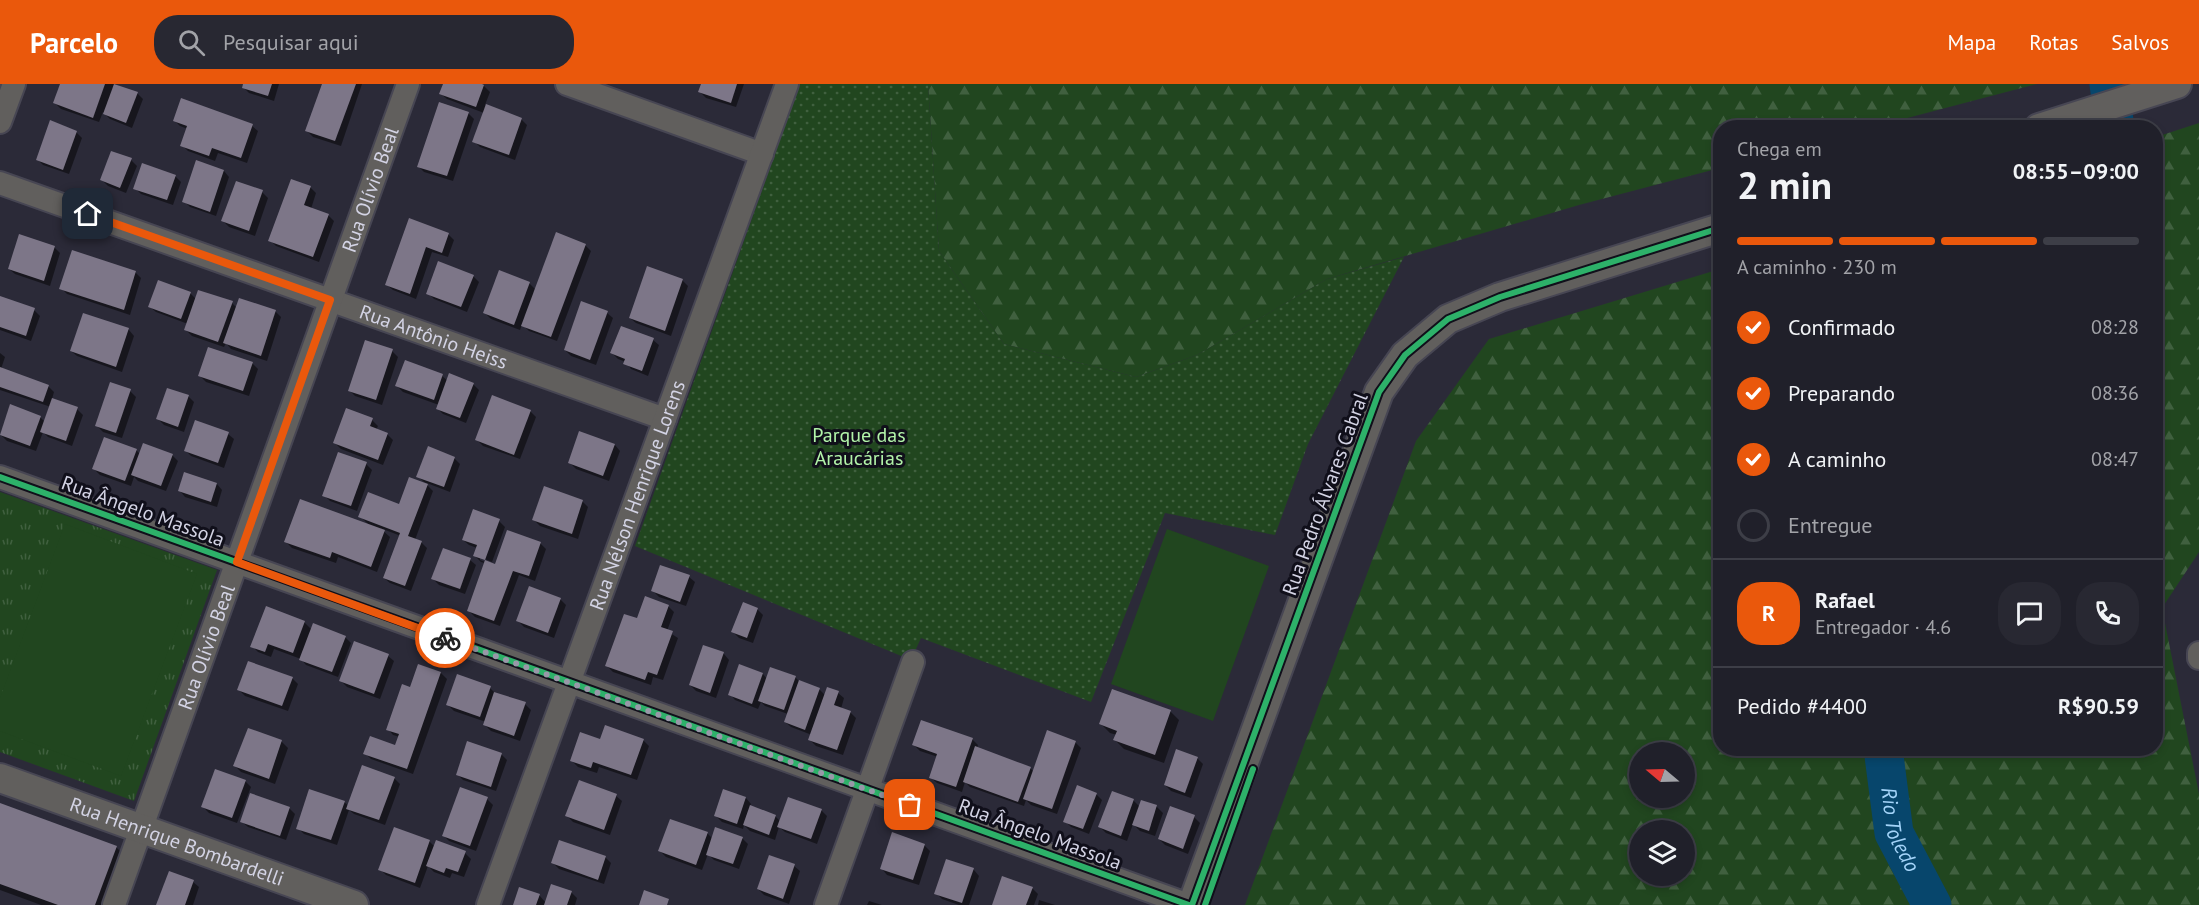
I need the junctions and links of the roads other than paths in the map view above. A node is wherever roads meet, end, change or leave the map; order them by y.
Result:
1 (14, 84) edge
2 (408, 84) edge
3 (567, 84) edge
4 (787, 84) edge
5 (2173, 85) edge
6 (2062, 120) edge
7 (0, 123) edge
8 (762, 154) junction
9 (0, 183) edge
10 (1713, 230) edge
11 (330, 300) junction
12 (665, 419) junction
13 (0, 477) edge
14 (237, 562) junction
15 (2199, 653) edge
16 (2199, 658) edge
17 (913, 662) dead end
18 (570, 682) junction
19 (0, 778) edge
20 (867, 789) junction
21 (141, 829) junction
22 (114, 905) edge
23 (354, 905) edge
24 (488, 905) edge
25 (826, 905) edge
26 (1191, 905) edge

1 - 7 street
2 - 11 street, Rua Olívio Beal
3 - 8 street
4 - 8 street, Rua Nélson Henrique Lorens
5 - 6 street
8 - 12 street, Rua Nélson Henrique Lorens
9 - 11 street, Rua Antônio Heiss
10 - 26 street, Rua Pedro Álvares Cabral
11 - 12 street, Rua Antônio Heiss
11 - 14 street, Rua Olívio Beal
12 - 18 street, Rua Nélson Henrique Lorens
13 - 14 street, Rua Ângelo Massola
14 - 18 street, Rua Ângelo Massola
14 - 21 street, Rua Olívio Beal
15 - 16 street
17 - 20 street
18 - 20 street, Rua Ângelo Massola
18 - 24 street, Rua Nélson Henrique Lorens
19 - 21 street, Rua Henrique Bombardelli
20 - 25 street
20 - 26 street, Rua Ângelo Massola
21 - 22 street, Rua Olívio Beal
21 - 23 street, Rua Henrique Bombardelli

